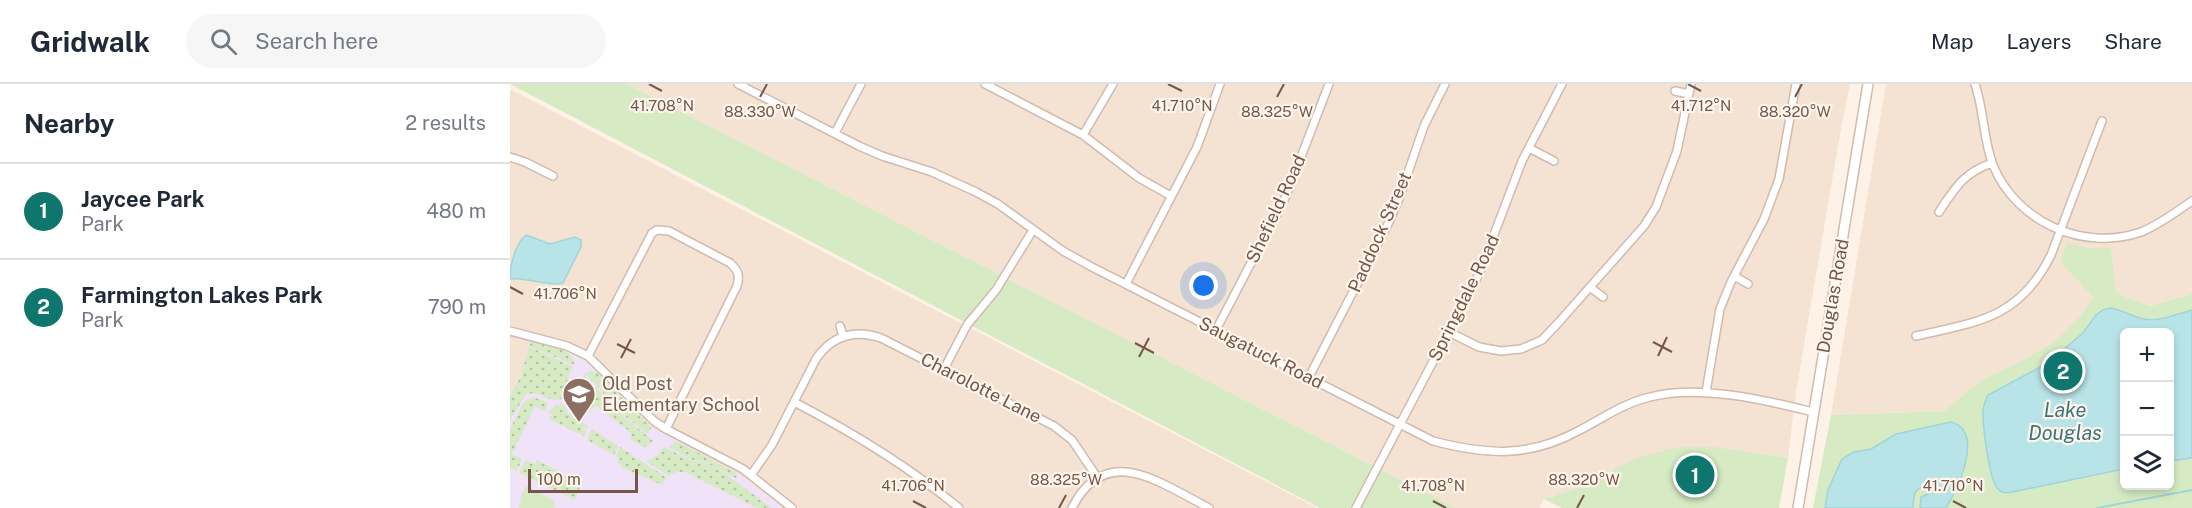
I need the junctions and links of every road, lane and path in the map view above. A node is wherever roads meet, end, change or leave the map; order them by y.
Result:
1 (738, 84) edge
2 (861, 84) edge
3 (985, 84) edge
4 (1113, 84) edge
5 (1220, 84) edge
6 (1329, 84) edge
7 (1445, 84) edge
8 (1563, 84) edge
9 (1691, 84) edge
10 (1796, 84) edge
11 (1869, 84) edge
12 (1975, 84) edge
13 (1676, 91) dead end
14 (1689, 94) junction
15 (2102, 121) dead end
16 (835, 133) junction
17 (1083, 135) junction
18 (1529, 148) junction
19 (510, 157) edge
20 (1554, 161) dead end
21 (1992, 163) junction
22 (553, 176) dead end
23 (1171, 196) junction
24 (2192, 201) edge
25 (1939, 212) dead end
26 (1033, 230) junction
27 (2061, 231) junction
28 (1734, 276) junction
29 (1126, 284) junction
30 (1748, 284) dead end
31 (1591, 288) junction
32 (1603, 297) dead end
33 (840, 326) dead end
34 (1216, 330) junction
35 (510, 331) edge
36 (1449, 332) junction
37 (843, 336) junction
38 (1916, 336) dead end
39 (588, 356) junction
40 (944, 369) junction
41 (1309, 377) junction
42 (1706, 392) junction
43 (794, 402) junction
44 (1813, 412) junction
45 (1400, 425) junction
46 (666, 429) junction
47 (751, 475) junction
48 (1097, 477) junction
49 (792, 508) edge
50 (959, 508) edge
51 (1072, 508) edge
52 (1209, 508) edge
53 (1356, 508) edge
54 (1798, 508) edge

1 - 16 street, Saugatuck Road
2 - 16 street
3 - 17 street
4 - 17 street
5 - 23 street
6 - 34 street, Shefield Road
7 - 41 street, Paddock Street
8 - 18 street, Springdale Road
9 - 14 street
10 - 28 street
11 - 44 street, Douglas Road
12 - 21 street
13 - 14 street
14 - 31 street
15 - 27 street
16 - 26 street, Saugatuck Road
17 - 23 street
18 - 20 street
18 - 36 street, Springdale Road
19 - 22 street
21 - 25 street
21 - 27 street
23 - 29 street
24 - 27 street
26 - 29 street, Saugatuck Road
26 - 40 street
27 - 38 street
28 - 30 street
28 - 42 street
29 - 34 street, Saugatuck Road
31 - 32 street
31 - 36 street
33 - 37 street
34 - 41 street, Saugatuck Road
35 - 39 street
36 - 45 street, Springdale Road
37 - 40 street, Charolotte Lane
37 - 43 street
39 - 46 street
39 - 46 street
40 - 48 street, Charolotte Lane
41 - 45 street, Saugatuck Road
42 - 44 street, Saugatuck Road
42 - 45 street, Saugatuck Road
43 - 47 street
43 - 50 street
44 - 54 street, Douglas Road
45 - 53 street, Springdale Road
46 - 47 street
47 - 49 street
48 - 51 street
48 - 52 street

